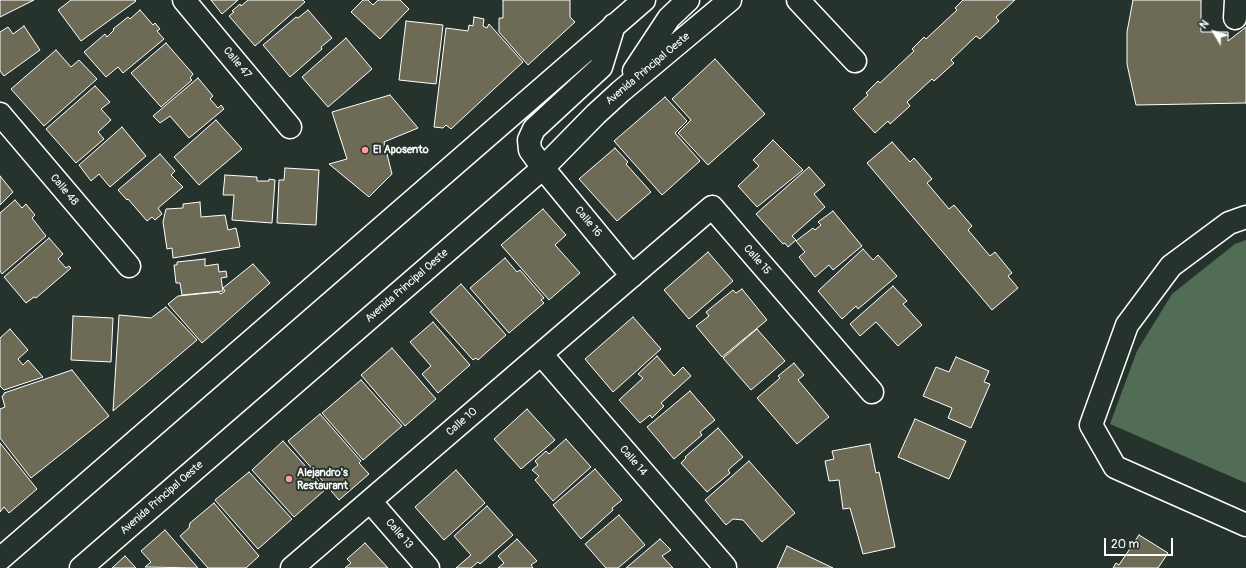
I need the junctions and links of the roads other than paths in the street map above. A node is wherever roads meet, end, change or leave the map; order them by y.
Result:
1 (184, 0) edge
2 (644, 0) edge
3 (688, 0) edge
4 (730, 0) edge
5 (798, 0) edge
6 (614, 25) junction
7 (855, 61) dead end
8 (620, 92) junction
9 (0, 114) edge
10 (290, 127) dead end
11 (543, 168) junction
12 (1246, 217) edge
13 (129, 266) dead end
14 (632, 276) junction
15 (541, 354) junction
16 (872, 392) dead end
17 (370, 501) junction
18 (1246, 525) edge
19 (0, 559) edge
20 (725, 567) edge
21 (81, 568) edge
22 (292, 568) edge
23 (428, 568) edge

1 - 10 main road, Calle 47
2 - 6 main road
3 - 8 main road
4 - 8 main road, Avenida Principal Oeste
5 - 7 main road
6 - 11 main road, Calle 16
6 - 19 main road
8 - 11 main road, Avenida Principal Oeste
9 - 13 main road, Calle 48
11 - 14 main road, Calle 16
11 - 21 main road, Avenida Principal Oeste
12 - 18 main road
14 - 15 main road, Calle 10
14 - 16 main road, Calle 15
15 - 17 main road, Calle 10
15 - 20 main road, Calle 14
17 - 22 main road, Calle 10
17 - 23 main road, Calle 13

